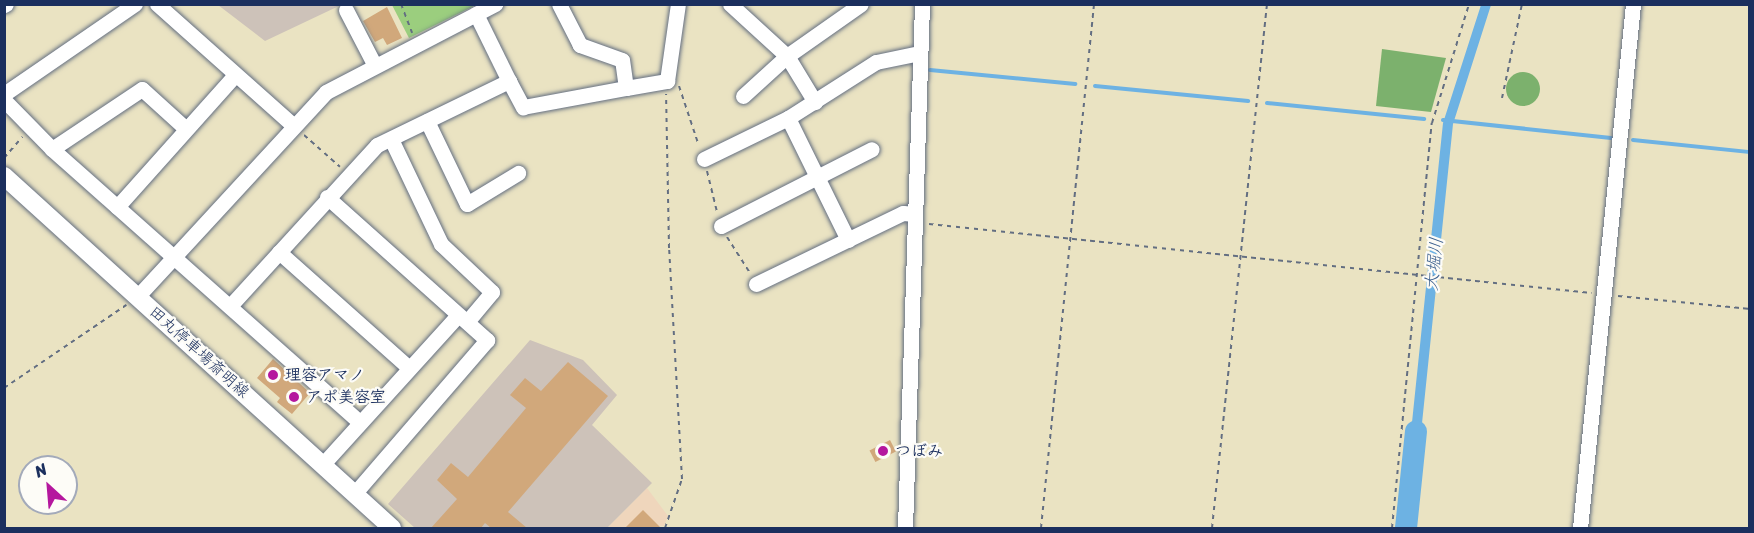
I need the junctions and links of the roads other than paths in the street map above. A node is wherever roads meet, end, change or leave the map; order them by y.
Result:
1 (135, 4) edge
2 (157, 4) edge
3 (495, 4) edge
4 (730, 4) edge
5 (861, 4) edge
6 (922, 4) edge
7 (1633, 4) edge
8 (676, 5) edge
9 (565, 8) edge
10 (346, 10) dead end
11 (476, 14) junction
12 (920, 52) junction
13 (786, 56) junction
14 (374, 64) junction
15 (234, 76) junction
16 (509, 81) junction
17 (626, 88) junction
18 (4, 94) edge
19 (743, 96) dead end
20 (4, 100) edge
21 (815, 102) junction
22 (788, 118) junction
23 (428, 121) junction
24 (292, 125) junction
25 (185, 128) junction
26 (391, 139) junction
27 (52, 149) junction
28 (872, 149) dead end
29 (704, 159) road end
30 (518, 172) dead end
31 (820, 175) junction
32 (4, 176) edge
33 (327, 197) junction
34 (117, 207) junction
35 (915, 218) junction
36 (721, 226) road end
37 (848, 240) junction
38 (279, 252) junction
39 (175, 257) junction
40 (756, 284) road end
41 (137, 297) junction
42 (230, 306) junction
43 (462, 319) junction
44 (409, 368) junction
45 (359, 422) junction
46 (323, 464) junction
47 (355, 493) junction
48 (392, 528) edge
49 (905, 528) edge
50 (1580, 528) edge

1 - 18 street
2 - 15 street
3 - 11 street
4 - 13 street
5 - 13 street
6 - 12 street
7 - 50 street
8 - 17 street
9 - 17 street
10 - 14 street
11 - 14 street
11 - 16 street
12 - 21 street
12 - 35 street
13 - 19 street
13 - 21 street
14 - 24 street
15 - 24 street
15 - 25 street
16 - 17 street
16 - 23 street
20 - 27 street
21 - 22 street
22 - 29 street
22 - 31 street
23 - 26 street
23 - 30 street
24 - 39 street
25 - 27 street
25 - 34 street
26 - 33 street
26 - 43 street
27 - 34 street
28 - 31 street
31 - 36 street
31 - 37 street
32 - 41 main road, 田丸停車場斎明線
33 - 38 street
33 - 43 street
34 - 39 street
35 - 37 street
35 - 49 street
37 - 40 street
38 - 42 street
38 - 44 street
39 - 41 street
39 - 42 street
41 - 46 main road, 田丸停車場斎明線
42 - 45 street
43 - 44 street
43 - 47 street
44 - 45 street
45 - 46 street
46 - 47 main road, 田丸停車場斎明線
47 - 48 main road, 田丸停車場斎明線

